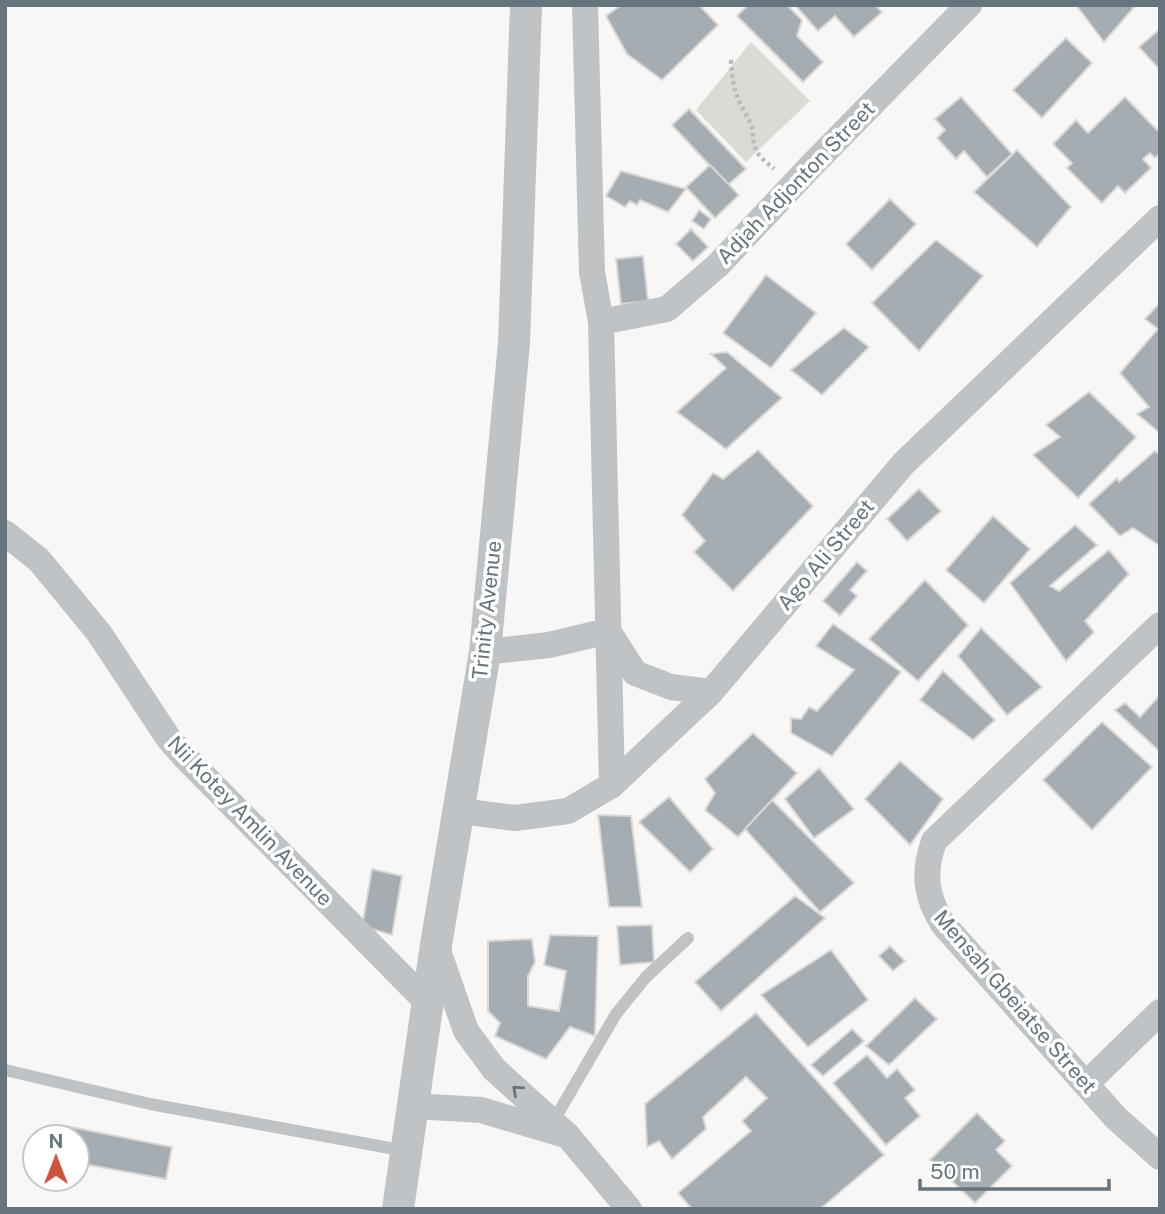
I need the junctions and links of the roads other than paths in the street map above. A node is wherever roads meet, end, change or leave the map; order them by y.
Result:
1 (526, 5) edge
2 (585, 5) edge
3 (969, 5) edge
4 (1160, 218) edge
5 (601, 322) junction
6 (5, 533) edge
7 (1160, 625) edge
8 (608, 632) junction
9 (485, 652) junction
10 (711, 692) junction
11 (612, 785) junction
12 (460, 811) junction
13 (688, 938) dead end
14 (436, 946) junction
15 (428, 1003) junction
16 (1160, 1012) edge
17 (5, 1070) edge
18 (1086, 1084) junction
19 (414, 1106) junction
20 (561, 1129) junction
21 (406, 1151) junction
22 (1160, 1157) edge
23 (398, 1209) edge
24 (629, 1209) edge

1 - 9 street, Trinity Avenue
2 - 5 street
3 - 5 street, Adjah Adjonton Street
4 - 10 street, Ago Ali Street
5 - 8 street
6 - 15 street, Nii Kotey Amlin Avenue
7 - 18 street, Mensah Gbeiatse Street
8 - 9 street
8 - 10 street
8 - 11 street
9 - 12 street, Trinity Avenue
10 - 11 street, Ago Ali Street
11 - 12 street, Ago Ali Street
12 - 14 street, Trinity Avenue
13 - 20 lane
14 - 15 street, Trinity Avenue
20 -> 14 street
15 - 19 street, Trinity Avenue
16 - 18 street
17 - 21 lane
18 - 22 street, Mensah Gbeiatse Street
19 - 20 street
19 - 21 street, Trinity Avenue
20 - 24 street
21 - 23 street, Trinity Avenue

